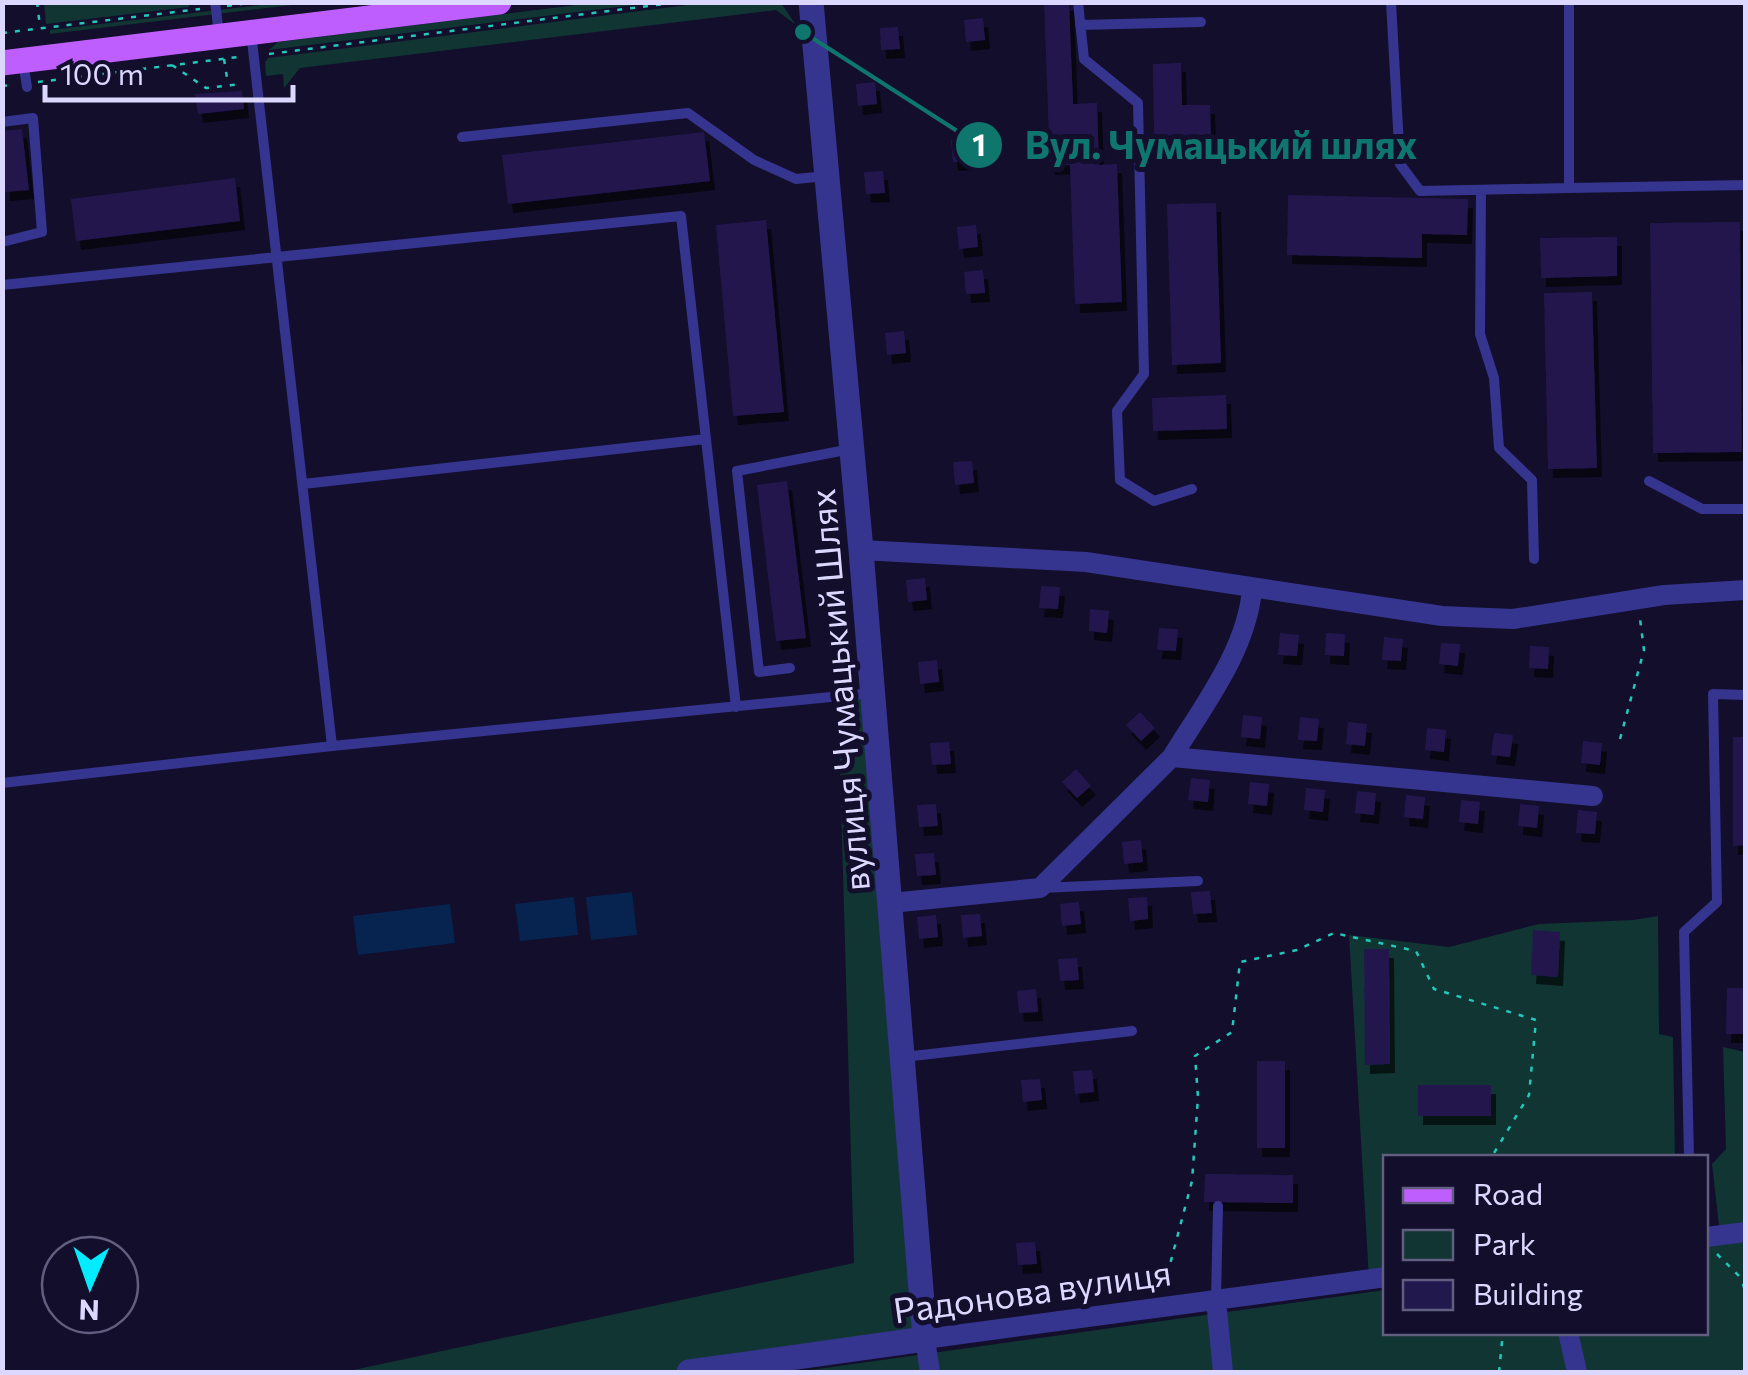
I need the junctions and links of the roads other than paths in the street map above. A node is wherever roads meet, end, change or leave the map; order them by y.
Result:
1 (405, 2) edge
2 (498, 2) edge
3 (811, 2) edge
4 (1078, 2) edge
5 (1391, 2) edge
6 (1569, 2) edge
7 (348, 11) edge
8 (216, 12) edge
9 (252, 19) edge
10 (1201, 22) dead end
11 (1080, 24) junction
12 (16, 69) edge
13 (2, 122) edge
14 (462, 138) dead end
15 (827, 176) junction
16 (1746, 184) edge
17 (1569, 188) junction
18 (1482, 190) junction
19 (2, 242) edge
20 (278, 256) junction
21 (2, 285) edge
22 (706, 439) junction
23 (852, 449) junction
24 (1649, 481) dead end
25 (303, 484) junction
26 (1192, 489) dead end
27 (1746, 510) edge
28 (861, 550) junction
29 (1534, 559) dead end
30 (1252, 589) junction
31 (1746, 590) edge
32 (790, 668) dead end
33 (872, 693) junction
34 (1746, 695) edge
35 (736, 706) junction
36 (332, 746) junction
37 (1172, 757) junction
38 (2, 783) edge
39 (1594, 796) dead end
40 (1198, 880) dead end
41 (1040, 888) junction
42 (891, 902) junction
43 (1132, 1031) dead end
44 (903, 1057) junction
45 (1689, 1155) edge
46 (1218, 1206) dead end
47 (1746, 1232) edge
48 (1708, 1237) edge
49 (1383, 1277) edge
50 (1216, 1300) junction
51 (1569, 1335) edge
52 (926, 1340) junction
53 (688, 1372) edge
54 (930, 1372) edge
55 (1223, 1372) edge
56 (1577, 1372) edge

1 - 7 main road
2 - 7 main road
3 - 15 street, вулиця Чумацький Шлях
4 - 11 lane
5 - 18 lane
6 - 17 lane
7 - 9 main road
8 - 9 main road
8 - 12 main road
9 - 12 main road
9 - 20 lane
10 - 11 lane
11 - 26 lane
13 - 19 lane
14 - 15 lane
15 - 23 street, вулиця Чумацький Шлях
16 - 17 lane
17 - 18 lane
18 - 29 lane
20 - 21 lane
20 - 22 lane
20 - 25 lane
22 - 25 lane
22 - 35 lane
23 - 28 street, вулиця Чумацький Шлях
23 - 32 lane
24 - 27 lane
25 - 36 lane
28 - 30 street
28 - 33 street, вулиця Чумацький Шлях
30 - 31 street
30 - 37 street
33 - 35 lane
33 - 42 street, вулиця Чумацький Шлях
34 - 45 lane
35 - 36 lane
36 - 38 lane
37 - 39 street
37 - 41 street
40 - 41 lane
41 - 42 street
42 - 44 street, вулиця Чумацький Шлях
43 - 44 lane
44 - 52 street, вулиця Чумацький Шлях
46 - 50 lane
47 - 48 street
49 - 50 street, Радонова вулиця
50 - 52 street, Радонова вулиця
50 - 55 street
51 - 56 street
52 - 53 street, Радонова вулиця
52 - 54 street, вулиця Чумацький Шлях

